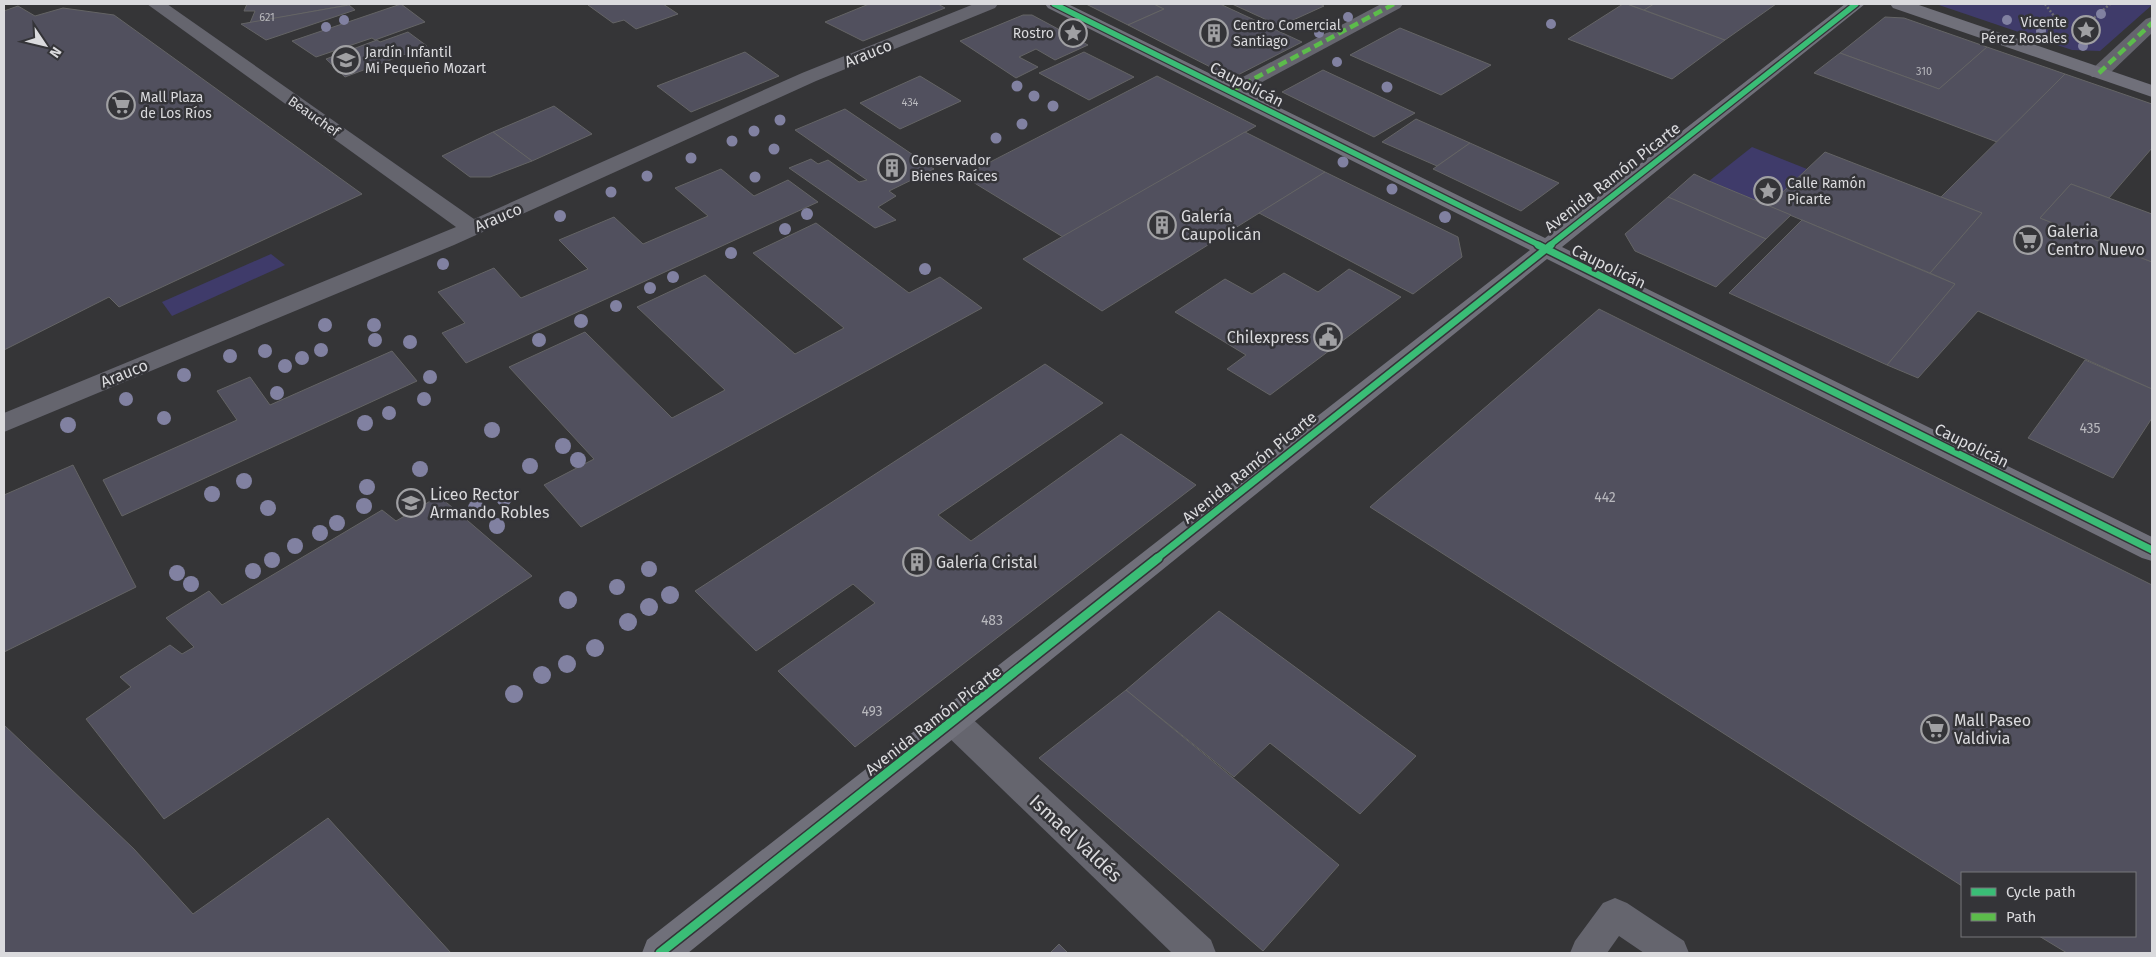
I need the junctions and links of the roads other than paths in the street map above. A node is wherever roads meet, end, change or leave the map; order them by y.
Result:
1 (156, 4) edge
2 (989, 4) edge
3 (1054, 4) edge
4 (1394, 4) edge
5 (1856, 4) edge
6 (1900, 4) edge
7 (2152, 23) edge
8 (2099, 73) junction
9 (1230, 91) junction
10 (2152, 91) edge
11 (472, 228) junction
12 (1543, 248) junction
13 (4, 424) edge
14 (2152, 550) edge
15 (954, 722) junction
16 (660, 953) edge
17 (1198, 953) edge
18 (1588, 953) edge
19 (1672, 953) edge

1 - 11 street, Beauchef
2 - 11 street, Arauco
3 - 9 street, Caupolicán
4 - 9 street
5 - 12 street, Avenida Ramón Picarte
6 - 8 street
7 - 8 street
8 - 10 street
9 - 12 street, Caupolicán
11 - 13 street, Arauco
12 - 14 street, Caupolicán
12 - 15 street, Avenida Ramón Picarte
15 - 16 street, Avenida Ramón Picarte
15 - 17 street, Ismael Valdés
18 - 19 lane

